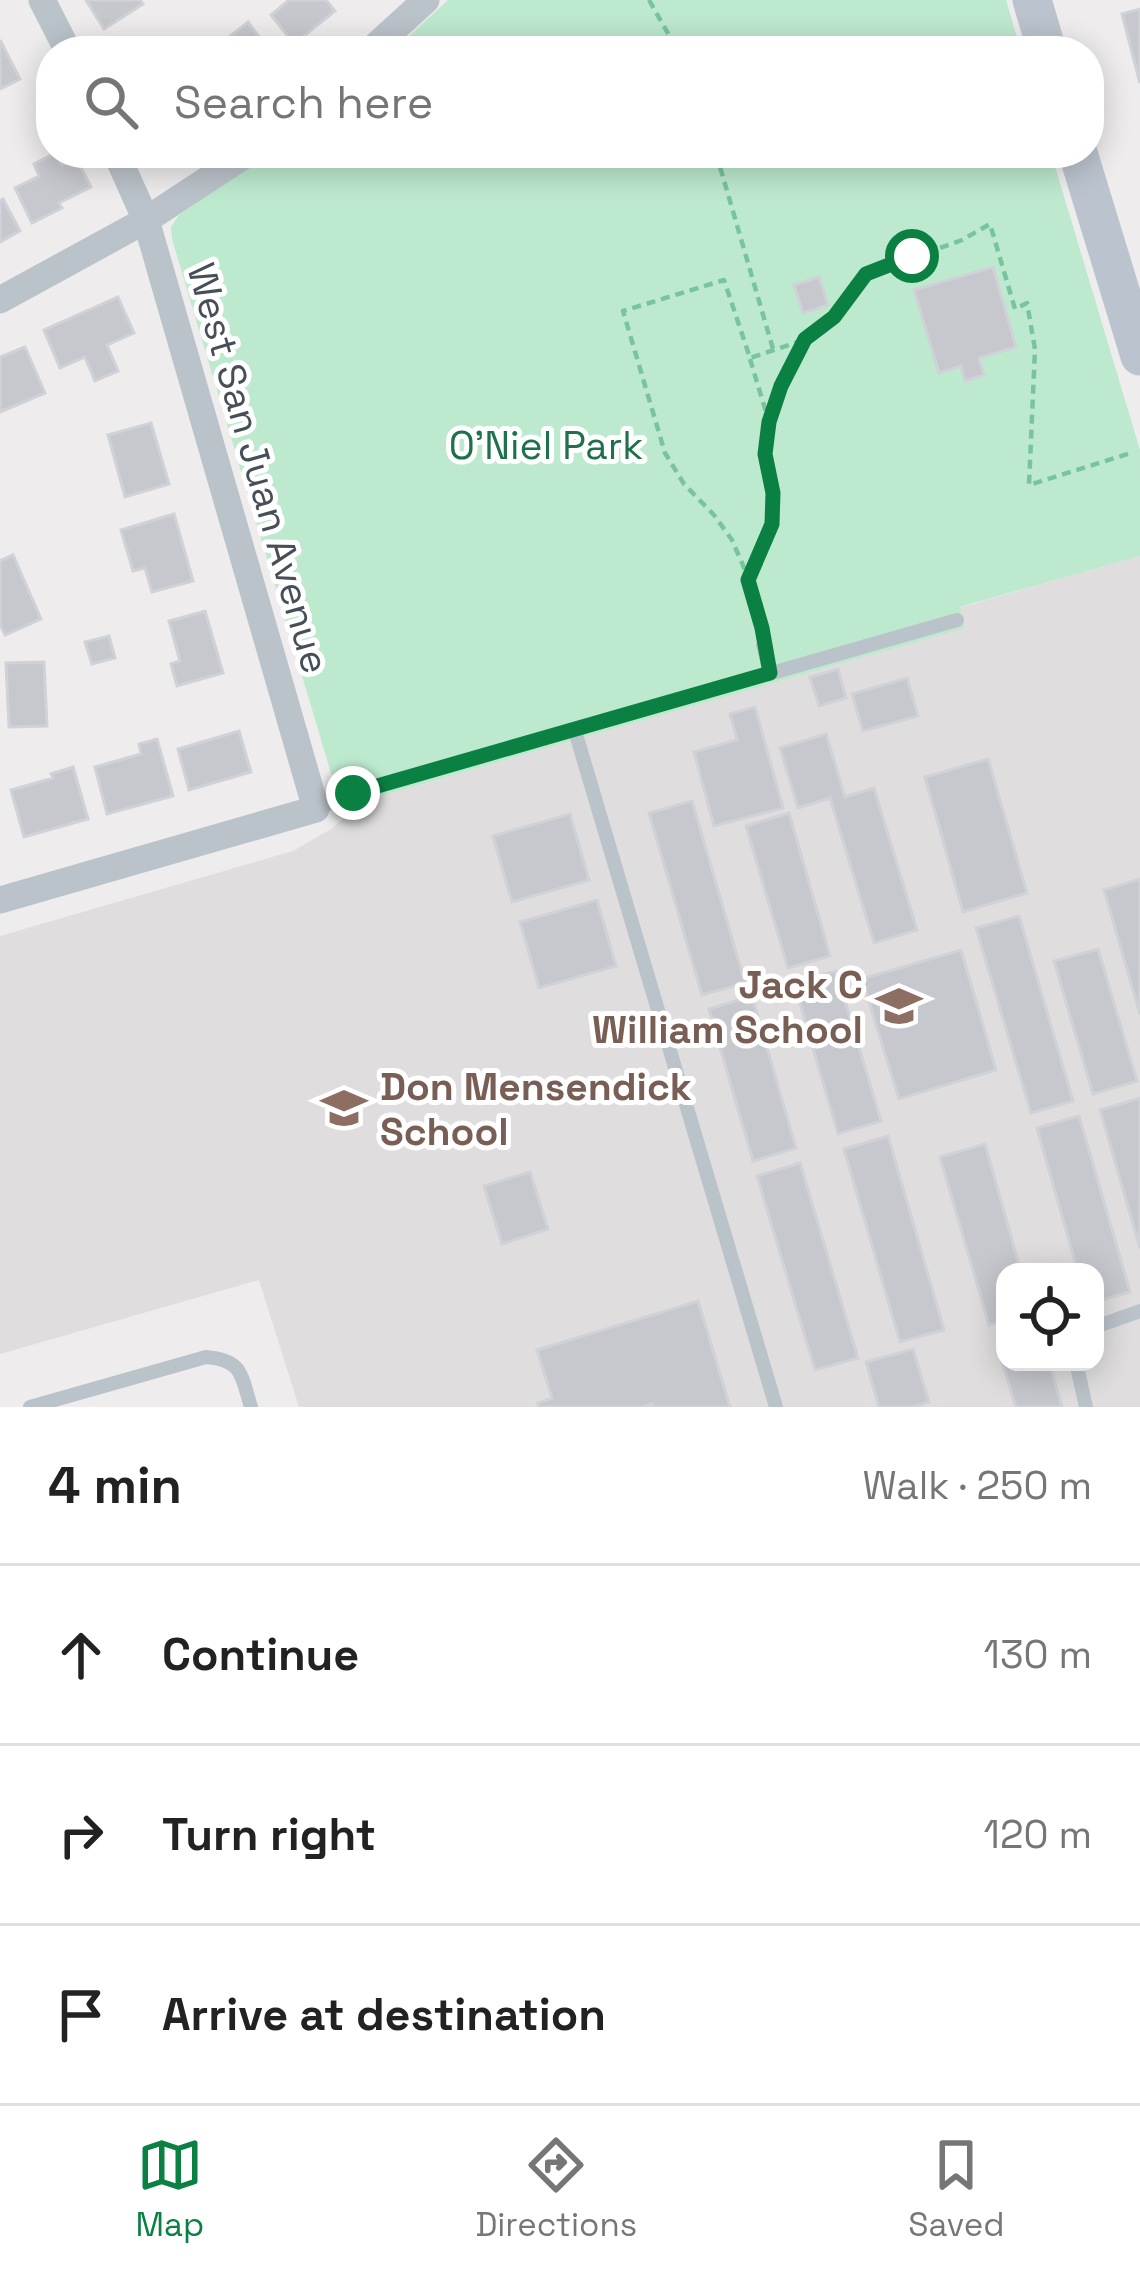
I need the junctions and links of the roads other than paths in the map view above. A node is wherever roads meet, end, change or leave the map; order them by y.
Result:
1 (42, 0) edge
2 (426, 0) edge
3 (1032, 0) edge
4 (60, 36) edge
5 (386, 36) edge
6 (1043, 36) edge
7 (123, 168) edge
8 (225, 168) edge
9 (1083, 168) edge
10 (146, 220) junction
11 (0, 300) edge
12 (1140, 356) edge
13 (957, 620) dead end
14 (763, 644) road end
15 (770, 673) junction
16 (575, 731) junction
17 (316, 809) junction
18 (0, 900) edge
19 (1140, 1312) edge
20 (1104, 1324) edge
21 (1078, 1371) edge
22 (30, 1407) edge
23 (251, 1407) edge
24 (776, 1407) edge
25 (1086, 1407) edge

1 - 4 street
2 - 5 street
3 - 6 street
7 - 10 street, West San Juan Avenue
8 - 10 street
9 - 12 street
10 - 11 street
10 - 17 street, West San Juan Avenue
13 - 15 lane
14 - 15 lane
15 - 16 lane
16 - 17 lane
16 - 24 lane
17 - 18 street
19 - 20 lane
21 - 25 lane
22 - 23 lane

